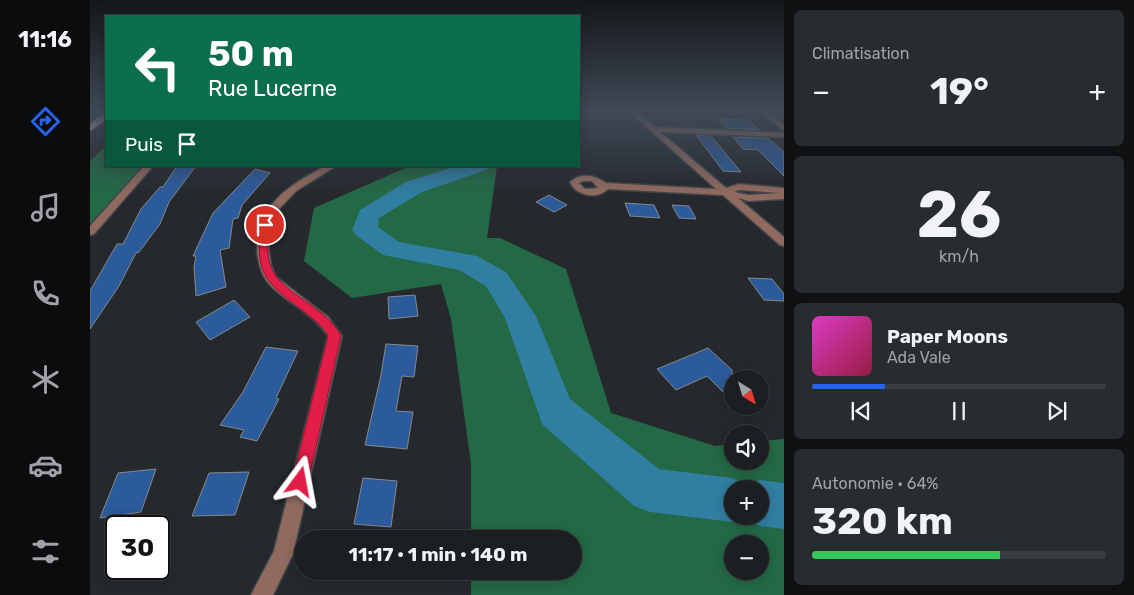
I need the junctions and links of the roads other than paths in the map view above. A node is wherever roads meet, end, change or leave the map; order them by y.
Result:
1 (663, 140) edge
2 (148, 167) edge
3 (323, 168) edge
4 (603, 186) dead end
5 (784, 191) edge
6 (724, 192) junction
7 (784, 196) edge
8 (90, 232) edge
9 (784, 243) edge
10 (262, 595) edge

1 - 6 street
2 - 8 street
3 - 10 street
4 - 6 street
5 - 6 street
6 - 7 street
6 - 9 street

